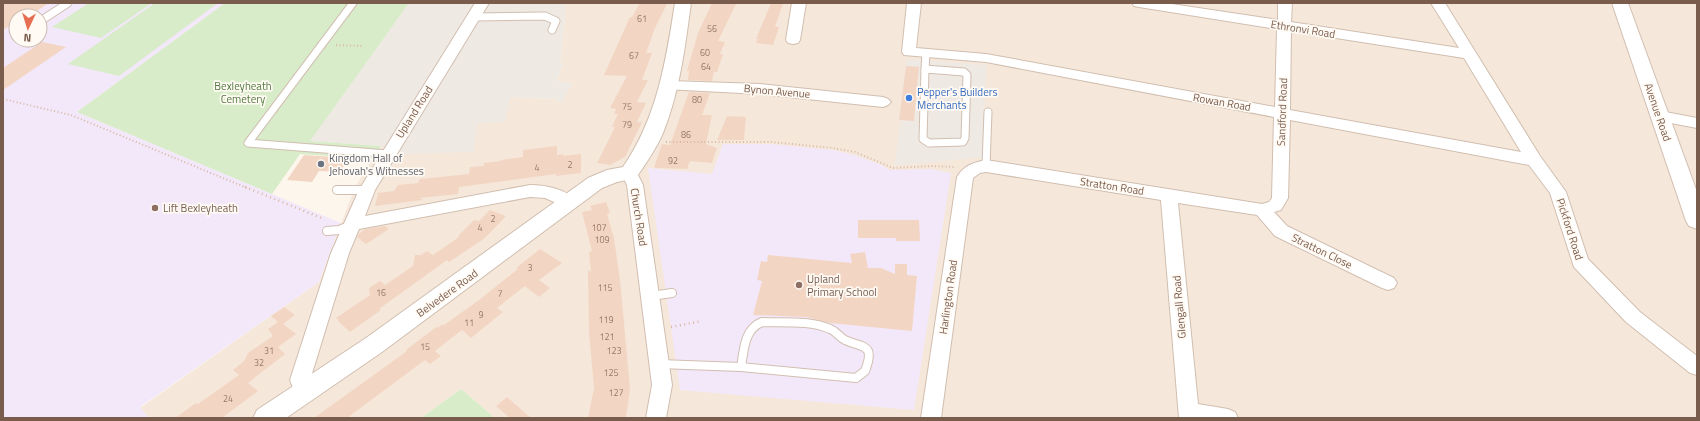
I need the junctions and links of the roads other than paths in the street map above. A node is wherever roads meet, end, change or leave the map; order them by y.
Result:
1 (68, 3) edge
2 (353, 3) edge
3 (683, 3) edge
4 (799, 3) edge
5 (914, 3) edge
6 (1139, 3) edge
7 (1285, 3) edge
8 (1438, 3) edge
9 (1620, 3) edge
10 (477, 10) edge
11 (48, 16) edge
12 (1285, 26) junction
13 (552, 30) dead end
14 (793, 40) dead end
15 (926, 53) junction
16 (1468, 54) junction
17 (924, 69) junction
18 (670, 86) junction
19 (883, 102) dead end
20 (988, 112) dead end
21 (1282, 113) junction
22 (1660, 116) junction
23 (1697, 123) edge
24 (388, 154) junction
25 (1534, 160) junction
26 (975, 170) junction
27 (629, 173) junction
28 (337, 190) dead end
29 (367, 190) junction
30 (1169, 196) junction
31 (568, 202) junction
32 (1262, 210) junction
33 (1697, 221) edge
34 (353, 224) junction
35 (327, 231) dead end
36 (1388, 284) dead end
37 (672, 293) dead end
38 (651, 296) junction
39 (658, 364) junction
40 (741, 367) junction
41 (1697, 367) edge
42 (304, 393) junction
43 (1189, 415) edge
44 (266, 418) edge
45 (656, 418) edge
46 (931, 418) edge
47 (1228, 418) edge

1 - 11 lane
2 - 24 lane
3 - 18 street, Church Road
4 - 14 street
5 - 15 street, Rowan Road
6 - 12 street, Ethronvi Road
7 - 12 street, Sandford Road
8 - 16 street, Pickford Road
9 - 22 street, Avenue Road
10 - 13 lane
10 - 24 street, Upland Road
12 - 16 street, Ethronvi Road
12 - 21 street, Sandford Road
15 - 17 lane
15 - 21 street, Rowan Road
16 - 25 street, Pickford Road
17 - 17 lane
18 - 19 street, Bynon Avenue
18 - 27 street, Church Road
20 - 26 lane
21 - 25 street, Rowan Road
21 - 32 street, Sandford Road
22 - 23 street
22 - 33 street, Avenue Road
24 - 29 street, Upland Road
25 - 41 street, Pickford Road
26 - 30 street, Stratton Road
26 - 46 street, Harlington Road
27 - 31 street, Belvedere Road
27 - 38 street, Church Road
28 - 29 lane
29 - 34 street, Upland Road
30 - 32 street, Stratton Road
30 - 43 street, Glengall Road
31 - 34 street
31 - 42 street, Belvedere Road
32 - 36 street, Stratton Close
34 - 35 lane
34 - 42 street, Upland Road
37 - 38 lane
38 - 39 street, Church Road
39 - 40 lane
39 - 45 street, Church Road
40 - 40 lane
42 - 44 street, Belvedere Road
43 - 47 street

